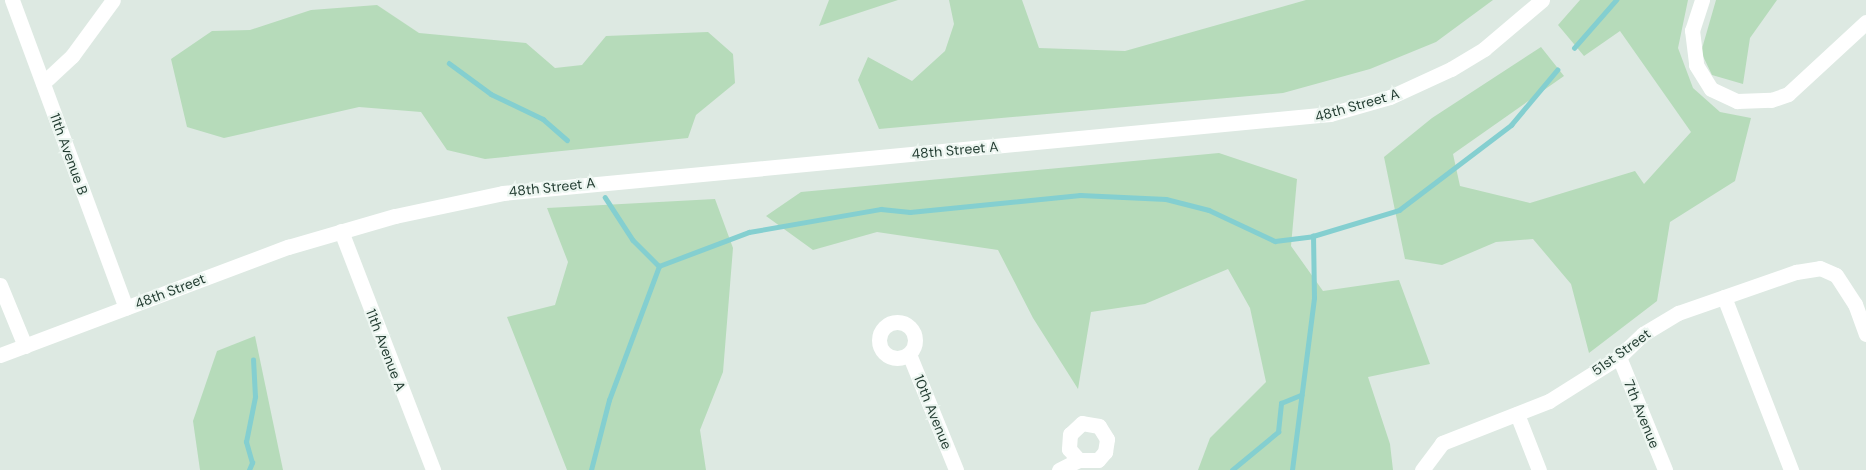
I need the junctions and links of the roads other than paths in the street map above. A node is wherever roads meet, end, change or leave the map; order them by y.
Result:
1 (12, 0) edge
2 (113, 0) edge
3 (1542, 0) edge
4 (1702, 0) edge
5 (1866, 22) edge
6 (43, 83) junction
7 (341, 230) junction
8 (0, 285) edge
9 (1724, 297) junction
10 (126, 308) junction
11 (1866, 334) edge
12 (24, 346) junction
13 (909, 354) dead end
14 (0, 355) edge
15 (1619, 358) junction
16 (1517, 414) junction
17 (1079, 460) dead end
18 (1423, 466) edge
19 (432, 470) edge
20 (956, 470) edge
21 (1059, 470) edge
22 (1539, 470) edge
23 (1665, 470) edge
24 (1791, 470) edge

1 - 6 street, 11th Avenue B
2 - 6 street
3 - 7 street, 48th Street A
4 - 5 street
6 - 10 street, 11th Avenue B
7 - 10 street, 48th Street
7 - 19 street, 11th Avenue A
8 - 12 street
9 - 11 street, 51st Street
9 - 15 street, 51st Street
9 - 24 street
10 - 12 street, 48th Street
12 - 14 street, 48th Street
13 - 20 street, 10th Avenue
15 - 16 street, 51st Street
15 - 23 street, 7th Avenue
16 - 18 street, 51st Street
16 - 22 street
17 - 21 street

